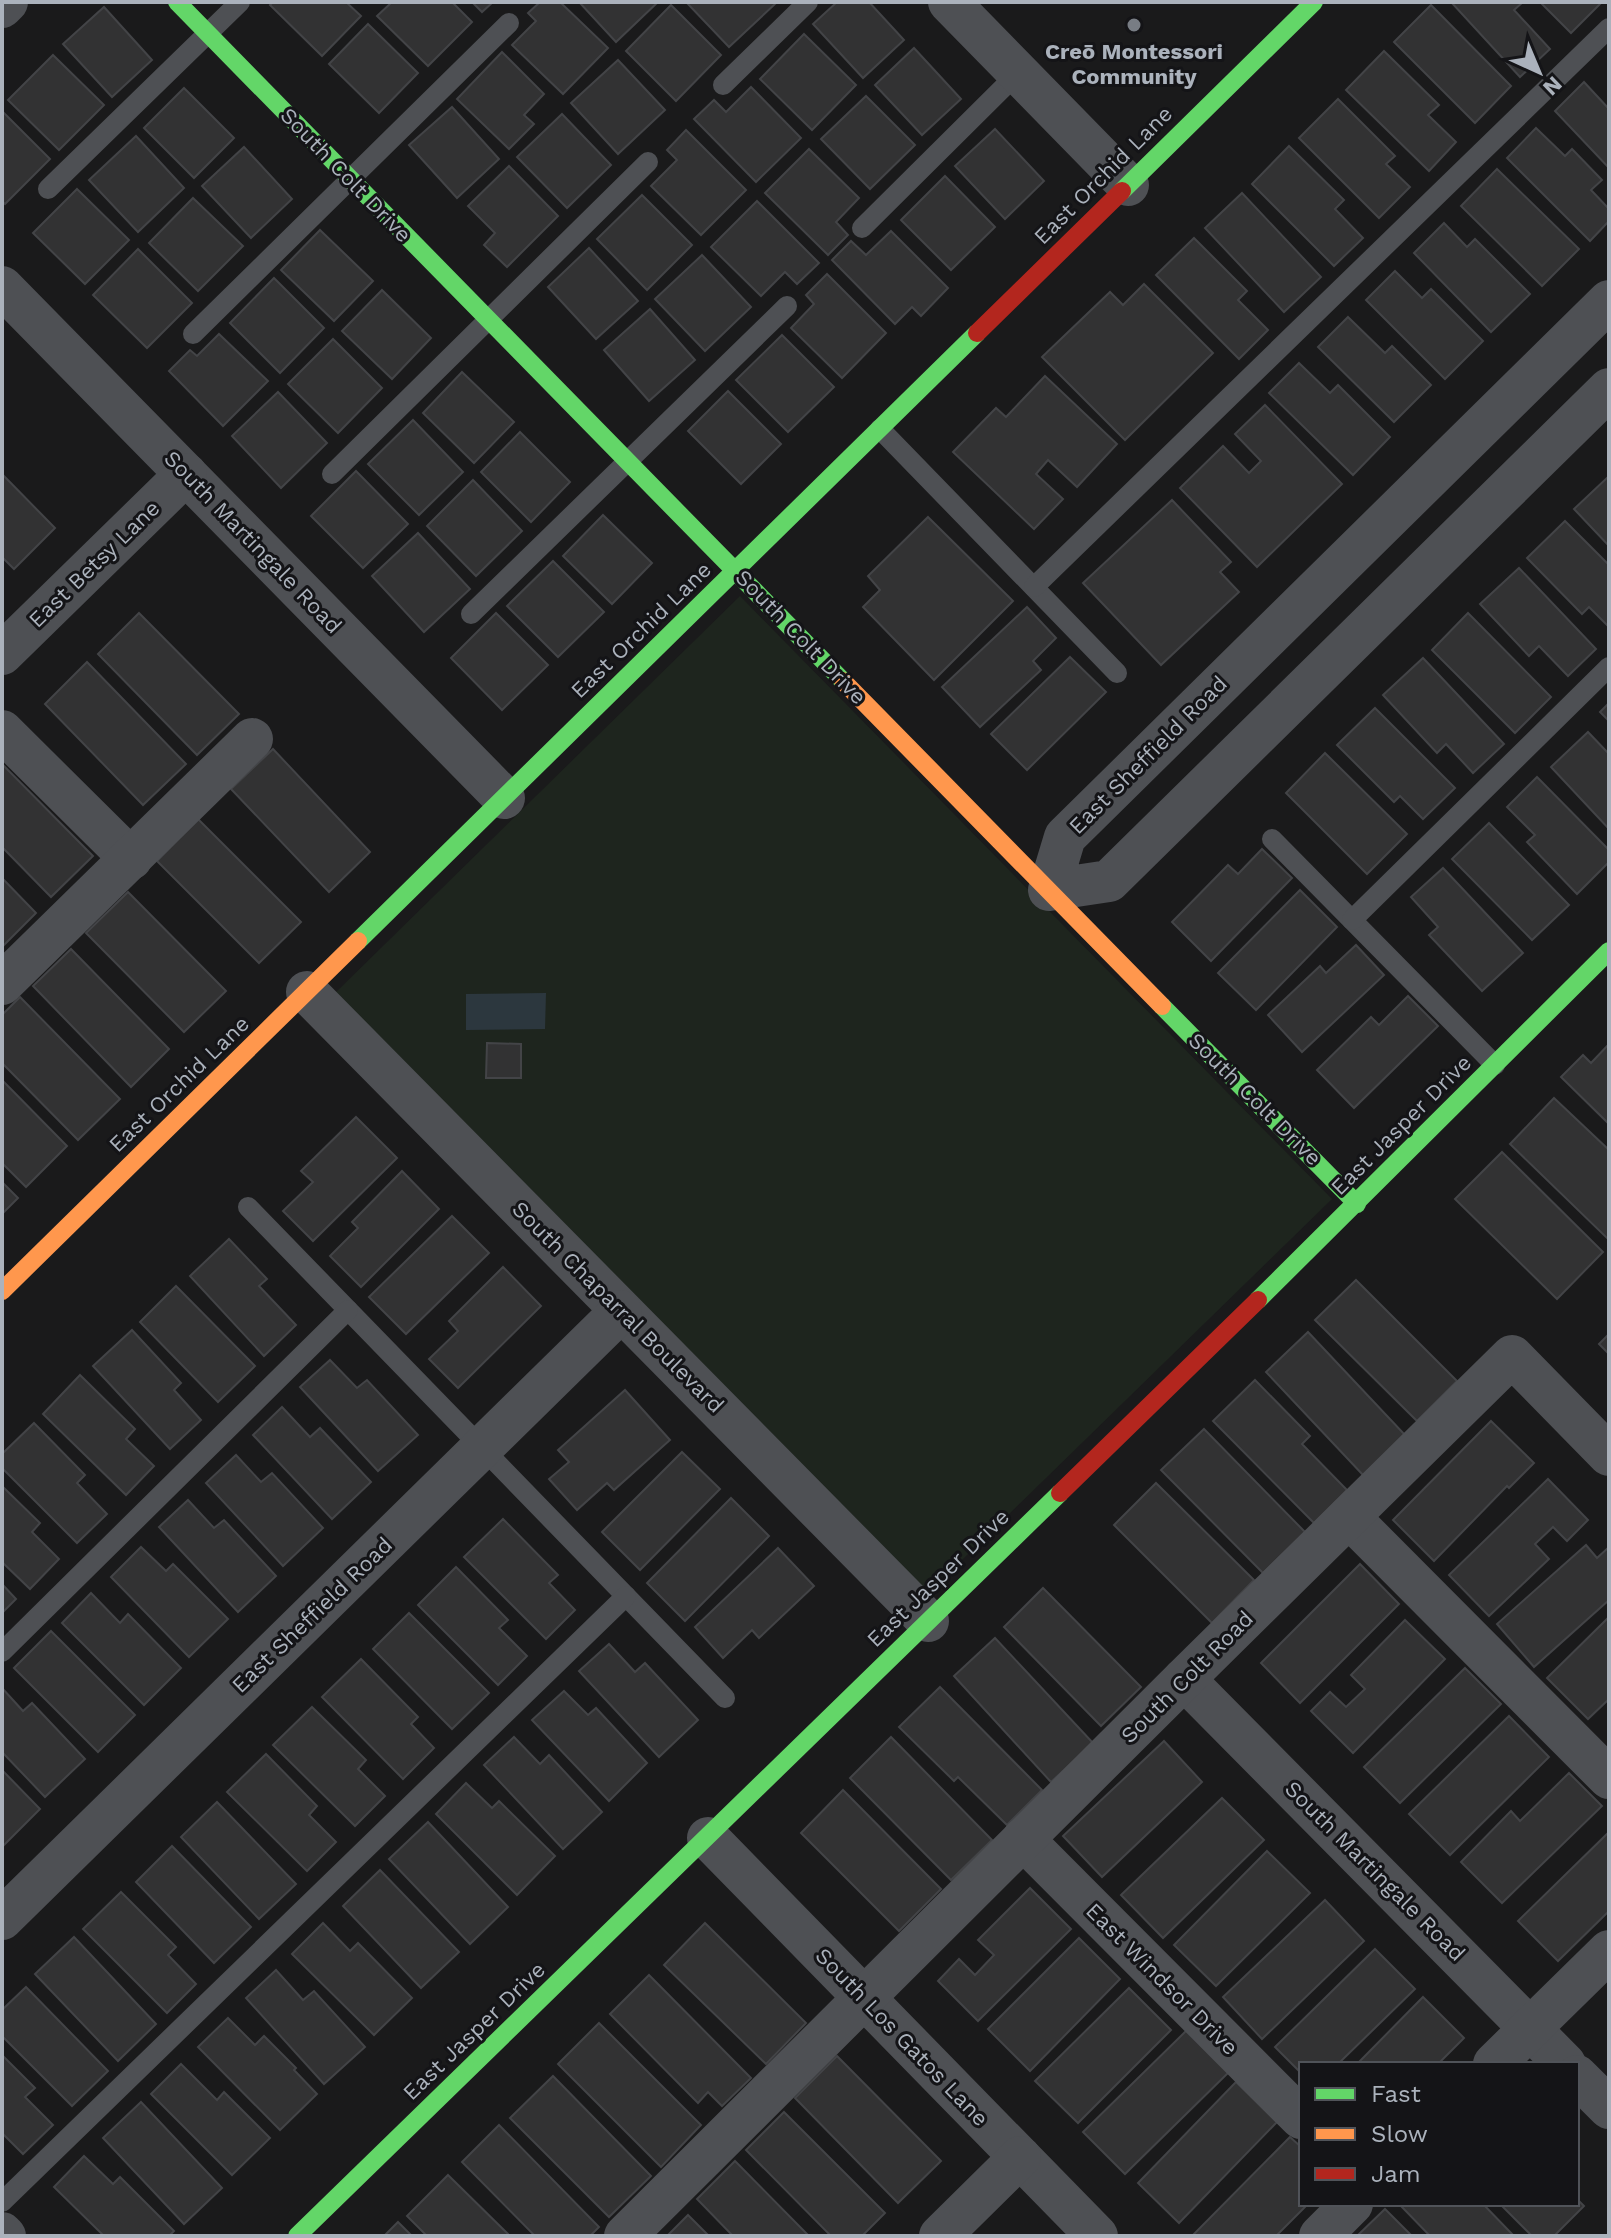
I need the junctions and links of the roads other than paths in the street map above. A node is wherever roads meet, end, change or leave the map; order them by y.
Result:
1 (7, 2) edge
2 (177, 2) edge
3 (240, 2) edge
4 (808, 2) edge
5 (949, 2) edge
6 (1314, 2) edge
7 (2, 7) edge
8 (509, 23) dead end
9 (1609, 28) edge
10 (208, 34) junction
11 (1018, 73) junction
12 (723, 85) dead end
13 (648, 162) dead end
14 (351, 179) junction
15 (1128, 185) junction
16 (48, 189) dead end
17 (862, 228) dead end
18 (2, 287) edge
19 (1609, 301) edge
20 (787, 306) dead end
21 (489, 320) junction
22 (193, 334) dead end
23 (1609, 389) edge
24 (880, 429) junction
25 (627, 461) junction
26 (186, 474) junction
27 (332, 474) dead end
28 (736, 571) junction
29 (1034, 587) junction
30 (471, 614) dead end
31 (2, 654) edge
32 (1609, 667) edge
33 (1117, 673) dead end
34 (2, 731) edge
35 (252, 739) dead end
36 (504, 798) junction
37 (1272, 839) dead end
38 (131, 859) junction
39 (1049, 890) junction
40 (1352, 920) junction
41 (1609, 951) edge
42 (2, 984) edge
43 (307, 992) junction
44 (1495, 1065) junction
45 (1357, 1204) junction
46 (248, 1207) dead end
47 (2, 1291) edge
48 (348, 1310) junction
49 (621, 1311) junction
50 (481, 1448) junction
51 (1609, 1455) edge
52 (1349, 1517) junction
53 (626, 1596) junction
54 (928, 1621) junction
55 (2, 1652) edge
56 (1184, 1679) junction
57 (725, 1698) dead end
58 (1609, 1778) edge
59 (708, 1838) junction
60 (1023, 1839) junction
61 (2, 1919) edge
62 (1609, 1951) edge
63 (865, 2000) junction
64 (1530, 2028) junction
65 (1496, 2062) edge
66 (1563, 2062) edge
67 (1579, 2078) edge
68 (1609, 2108) edge
69 (1299, 2116) edge
70 (1020, 2157) junction
71 (2, 2202) edge
72 (1350, 2206) edge
73 (297, 2236) edge
74 (625, 2236) edge
75 (940, 2236) edge
76 (1097, 2236) edge
77 (1320, 2236) edge

1 - 7 street
2 - 10 street, South Colt Drive
3 - 10 lane
4 - 12 lane
5 - 11 street
6 - 15 street, East Orchid Lane
8 - 14 lane
9 - 29 lane
10 - 14 street, South Colt Drive
10 - 16 lane
11 - 15 street
11 - 17 lane
13 - 21 lane
14 - 21 street, South Colt Drive
14 - 22 lane
15 - 24 street, East Orchid Lane
18 - 26 street, South Martingale Road
19 - 39 street, East Sheffield Road
20 - 25 lane
21 - 25 street, South Colt Drive
21 - 27 lane
23 - 39 street
24 - 28 street, East Orchid Lane
24 - 29 lane
25 - 28 street, South Colt Drive
25 - 30 lane
26 - 31 street, East Betsy Lane
26 - 36 street, South Martingale Road
28 - 36 street, East Orchid Lane
28 - 39 street, South Colt Drive
29 - 33 lane
32 - 40 lane
34 - 38 street
35 - 38 street
36 - 43 street, East Orchid Lane
37 - 40 lane
38 - 42 street
39 - 45 street, South Colt Drive
40 - 44 lane
41 - 44 street, East Jasper Drive
43 - 47 street, East Orchid Lane
43 - 49 street, South Chaparral Boulevard
44 - 45 street, East Jasper Drive
45 - 54 street, East Jasper Drive
46 - 48 lane
48 - 50 lane
48 - 55 lane
49 - 50 street, East Sheffield Road
49 - 54 street, South Chaparral Boulevard
50 - 53 lane
50 - 61 street, East Sheffield Road
51 - 52 street, South Colt Road
52 - 56 street, South Colt Road
52 - 58 street
53 - 57 lane
53 - 71 lane
54 - 59 street, East Jasper Drive
56 - 60 street, South Colt Road
56 - 64 street, South Martingale Road
59 - 63 street, South Los Gatos Lane
59 - 73 street, East Jasper Drive
60 - 63 street, South Colt Road
60 - 69 street, East Windsor Drive
62 - 64 street
63 - 70 street, South Los Gatos Lane
63 - 74 street
64 - 65 street
64 - 66 street, South Martingale Road
67 - 68 street
70 - 75 street
70 - 76 street, South Los Gatos Lane
72 - 77 street

